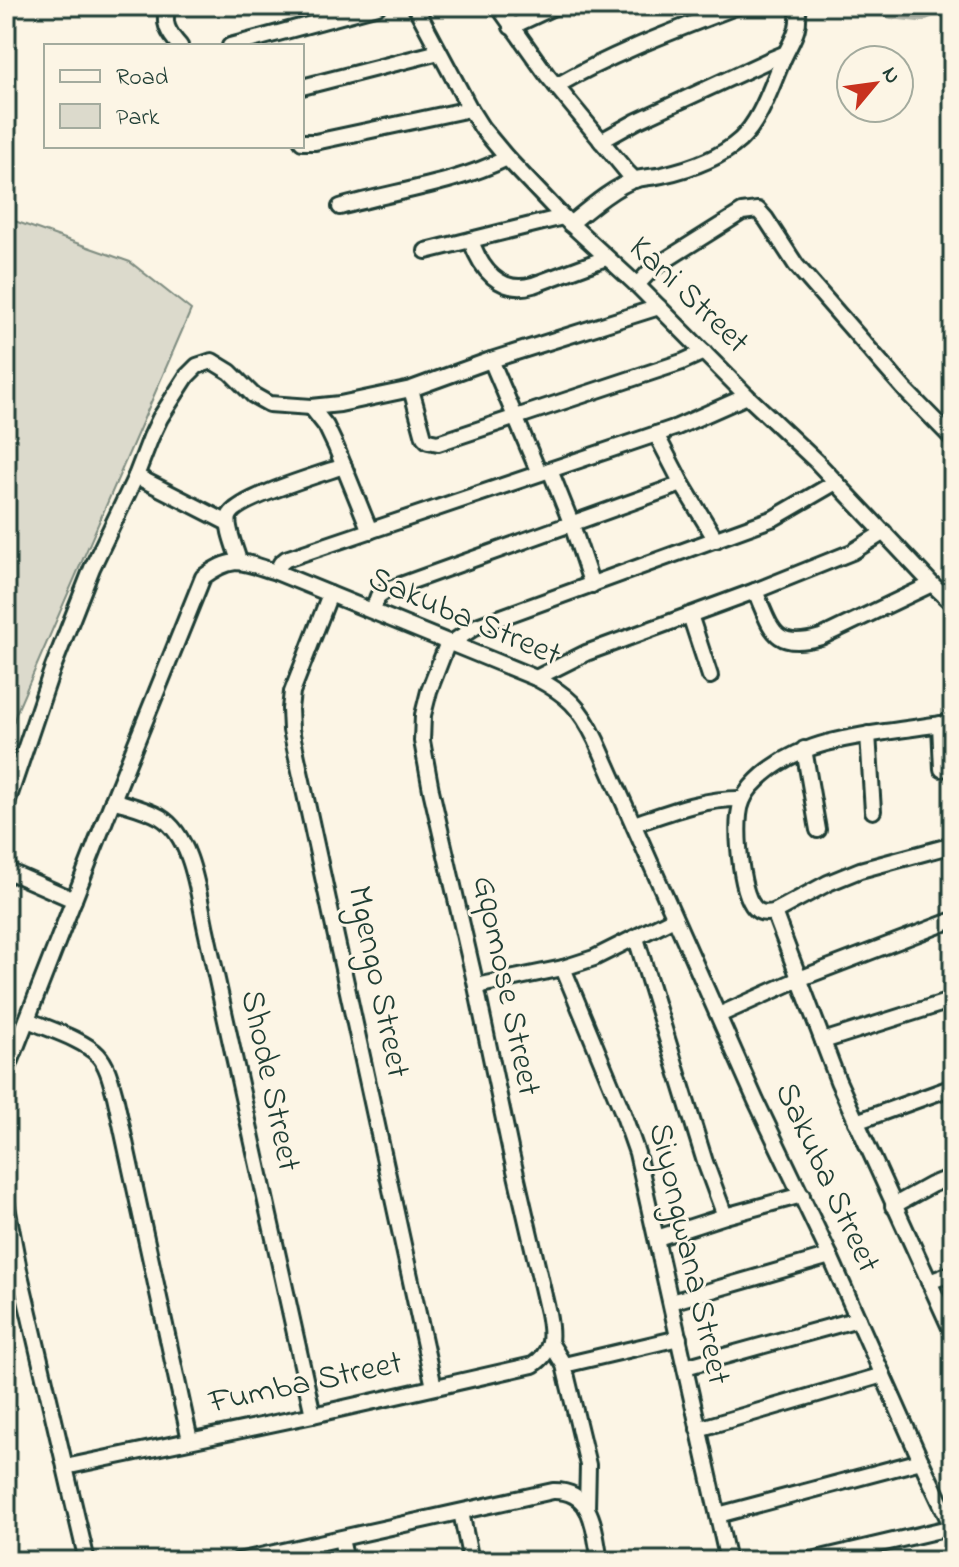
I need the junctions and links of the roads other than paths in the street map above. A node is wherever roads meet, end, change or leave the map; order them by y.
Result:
1 (378, 6) edge
2 (415, 6) edge
3 (498, 6) edge
4 (556, 6) edge
5 (738, 6) edge
6 (797, 6) edge
7 (168, 7) edge
8 (511, 27) junction
9 (178, 44) edge
10 (237, 44) edge
11 (439, 52) junction
12 (784, 54) junction
13 (304, 86) edge
14 (556, 86) junction
15 (470, 109) junction
16 (601, 141) junction
17 (304, 142) edge
18 (507, 158) junction
19 (635, 180) junction
20 (340, 207) dead end
21 (566, 220) junction
22 (471, 240) junction
23 (426, 251) dead end
24 (606, 258) junction
25 (637, 285) junction
26 (659, 307) junction
27 (704, 352) junction
28 (491, 360) junction
29 (411, 389) junction
30 (747, 396) junction
31 (311, 407) junction
32 (516, 418) junction
33 (656, 434) junction
34 (953, 439) edge
35 (344, 466) junction
36 (544, 472) junction
37 (136, 476) junction
38 (836, 482) junction
39 (682, 484) junction
40 (228, 523) junction
41 (572, 525) junction
42 (370, 531) junction
43 (884, 532) junction
44 (716, 540) junction
45 (239, 561) junction
46 (276, 572) junction
47 (932, 584) junction
48 (592, 585) junction
49 (755, 591) junction
50 (330, 594) junction
51 (953, 604) edge
52 (373, 610) junction
53 (690, 615) junction
54 (449, 642) junction
55 (710, 676) dead end
56 (536, 678) junction
57 (946, 723) edge
58 (868, 734) junction
59 (804, 749) junction
60 (942, 769) dead end
61 (743, 799) junction
62 (113, 800) junction
63 (873, 811) dead end
64 (6, 813) edge
65 (634, 824) junction
66 (818, 830) dead end
67 (953, 845) edge
68 (6, 853) edge
69 (7, 874) edge
70 (74, 900) junction
71 (770, 913) junction
72 (674, 918) junction
73 (953, 920) edge
74 (636, 938) junction
75 (563, 968) junction
76 (799, 979) junction
77 (476, 986) junction
78 (953, 1000) edge
79 (719, 1015) junction
80 (28, 1020) junction
81 (823, 1041) junction
82 (6, 1073) edge
83 (953, 1087) edge
84 (856, 1122) junction
85 (953, 1176) edge
86 (802, 1195) junction
87 (6, 1201) edge
88 (893, 1206) junction
89 (725, 1216) junction
90 (657, 1238) junction
91 (830, 1256) junction
92 (13, 1271) edge
93 (953, 1273) edge
94 (929, 1282) junction
95 (671, 1302) junction
96 (858, 1319) junction
97 (953, 1334) edge
98 (679, 1338) junction
99 (551, 1344) junction
100 (564, 1365) junction
101 (685, 1367) junction
102 (883, 1375) junction
103 (434, 1387) junction
104 (313, 1415) junction
105 (698, 1429) junction
106 (190, 1440) junction
107 (921, 1461) junction
108 (65, 1467) junction
109 (461, 1512) junction
110 (590, 1514) junction
111 (718, 1515) junction
112 (953, 1528) edge
113 (341, 1539) junction
114 (87, 1561) edge
115 (238, 1561) edge
116 (346, 1561) edge
117 (471, 1561) edge
118 (600, 1561) edge
119 (728, 1561) edge
120 (808, 1561) edge

1 - 10 street
2 - 11 street, Kani Street
3 - 8 street
4 - 8 street
5 - 14 street
6 - 12 street
7 - 9 street
8 - 14 street
11 - 13 street
11 - 15 street, Kani Street
12 - 16 street
12 - 19 street
14 - 16 street
15 - 17 street
15 - 18 street, Kani Street
16 - 19 street
18 - 20 street
18 - 21 street, Kani Street
19 - 21 street
21 - 22 street
21 - 24 street, Kani Street
22 - 23 street
22 - 24 street
24 - 25 street, Kani Street
25 - 26 street, Kani Street
25 - 34 street
26 - 27 street, Kani Street
26 - 28 street
27 - 30 street, Kani Street
27 - 32 street
28 - 29 street
28 - 32 street
29 - 31 street
29 - 32 street
30 - 33 street
30 - 38 street, Kani Street
31 - 35 street
31 - 37 street
32 - 36 street
33 - 36 street
33 - 39 street
35 - 40 street
35 - 42 street
36 - 41 street
36 - 42 street
37 - 40 street
37 - 64 street
38 - 43 street, Kani Street
38 - 44 street
39 - 41 street
39 - 44 street
40 - 45 street
41 - 48 street
41 - 52 street
42 - 46 street
43 - 47 street, Kani Street
43 - 49 street
44 - 48 street
45 - 46 street, Sakuba Street
45 - 62 street
46 - 50 street, Sakuba Street
47 - 49 street
47 - 51 street, Kani Street
48 - 54 street
49 - 53 street
50 - 52 street, Sakuba Street
50 - 103 street, Mgengo Street
52 - 54 street, Sakuba Street
53 - 55 street
53 - 56 street
54 - 56 street, Sakuba Street
54 - 77 street, Gqomose Street
56 - 65 street, Sakuba Street
57 - 58 street
57 - 60 street
58 - 59 street
58 - 63 street
59 - 61 street
59 - 66 street
61 - 65 street
61 - 71 street
62 - 70 street
62 - 104 street, Shode Street
65 - 72 street, Sakuba Street
67 - 71 street
68 - 69 street
69 - 70 street
70 - 80 street
71 - 76 street
72 - 74 street
72 - 79 street, Sakuba Street
73 - 76 street
74 - 75 street
74 - 89 street
75 - 77 street
75 - 90 street, Siyongwana Street
76 - 79 street
76 - 81 street
77 - 99 street, Gqomose Street
78 - 81 street
79 - 86 street, Sakuba Street
80 - 82 street
80 - 106 street
81 - 84 street
83 - 84 street
84 - 88 street
85 - 88 street
86 - 89 street
86 - 91 street, Sakuba Street
87 - 92 street
88 - 94 street
89 - 90 street
90 - 95 street, Siyongwana Street
91 - 95 street
91 - 96 street, Sakuba Street
92 - 108 street
93 - 94 street
94 - 97 street
95 - 98 street, Siyongwana Street
96 - 101 street
96 - 102 street, Sakuba Street
98 - 100 street
98 - 101 street, Siyongwana Street
99 - 100 street
99 - 103 street, Fumba Street
100 - 110 street
101 - 105 street, Siyongwana Street
102 - 105 street
102 - 107 street, Sakuba Street
103 - 104 street, Fumba Street
104 - 106 street, Fumba Street
105 - 111 street, Siyongwana Street
106 - 108 street, Fumba Street
107 - 111 street
107 - 112 street, Sakuba Street
108 - 114 street
109 - 110 street
109 - 113 street
109 - 117 street
110 - 118 street
111 - 119 street, Siyongwana Street
112 - 120 street
113 - 115 street
113 - 116 street

